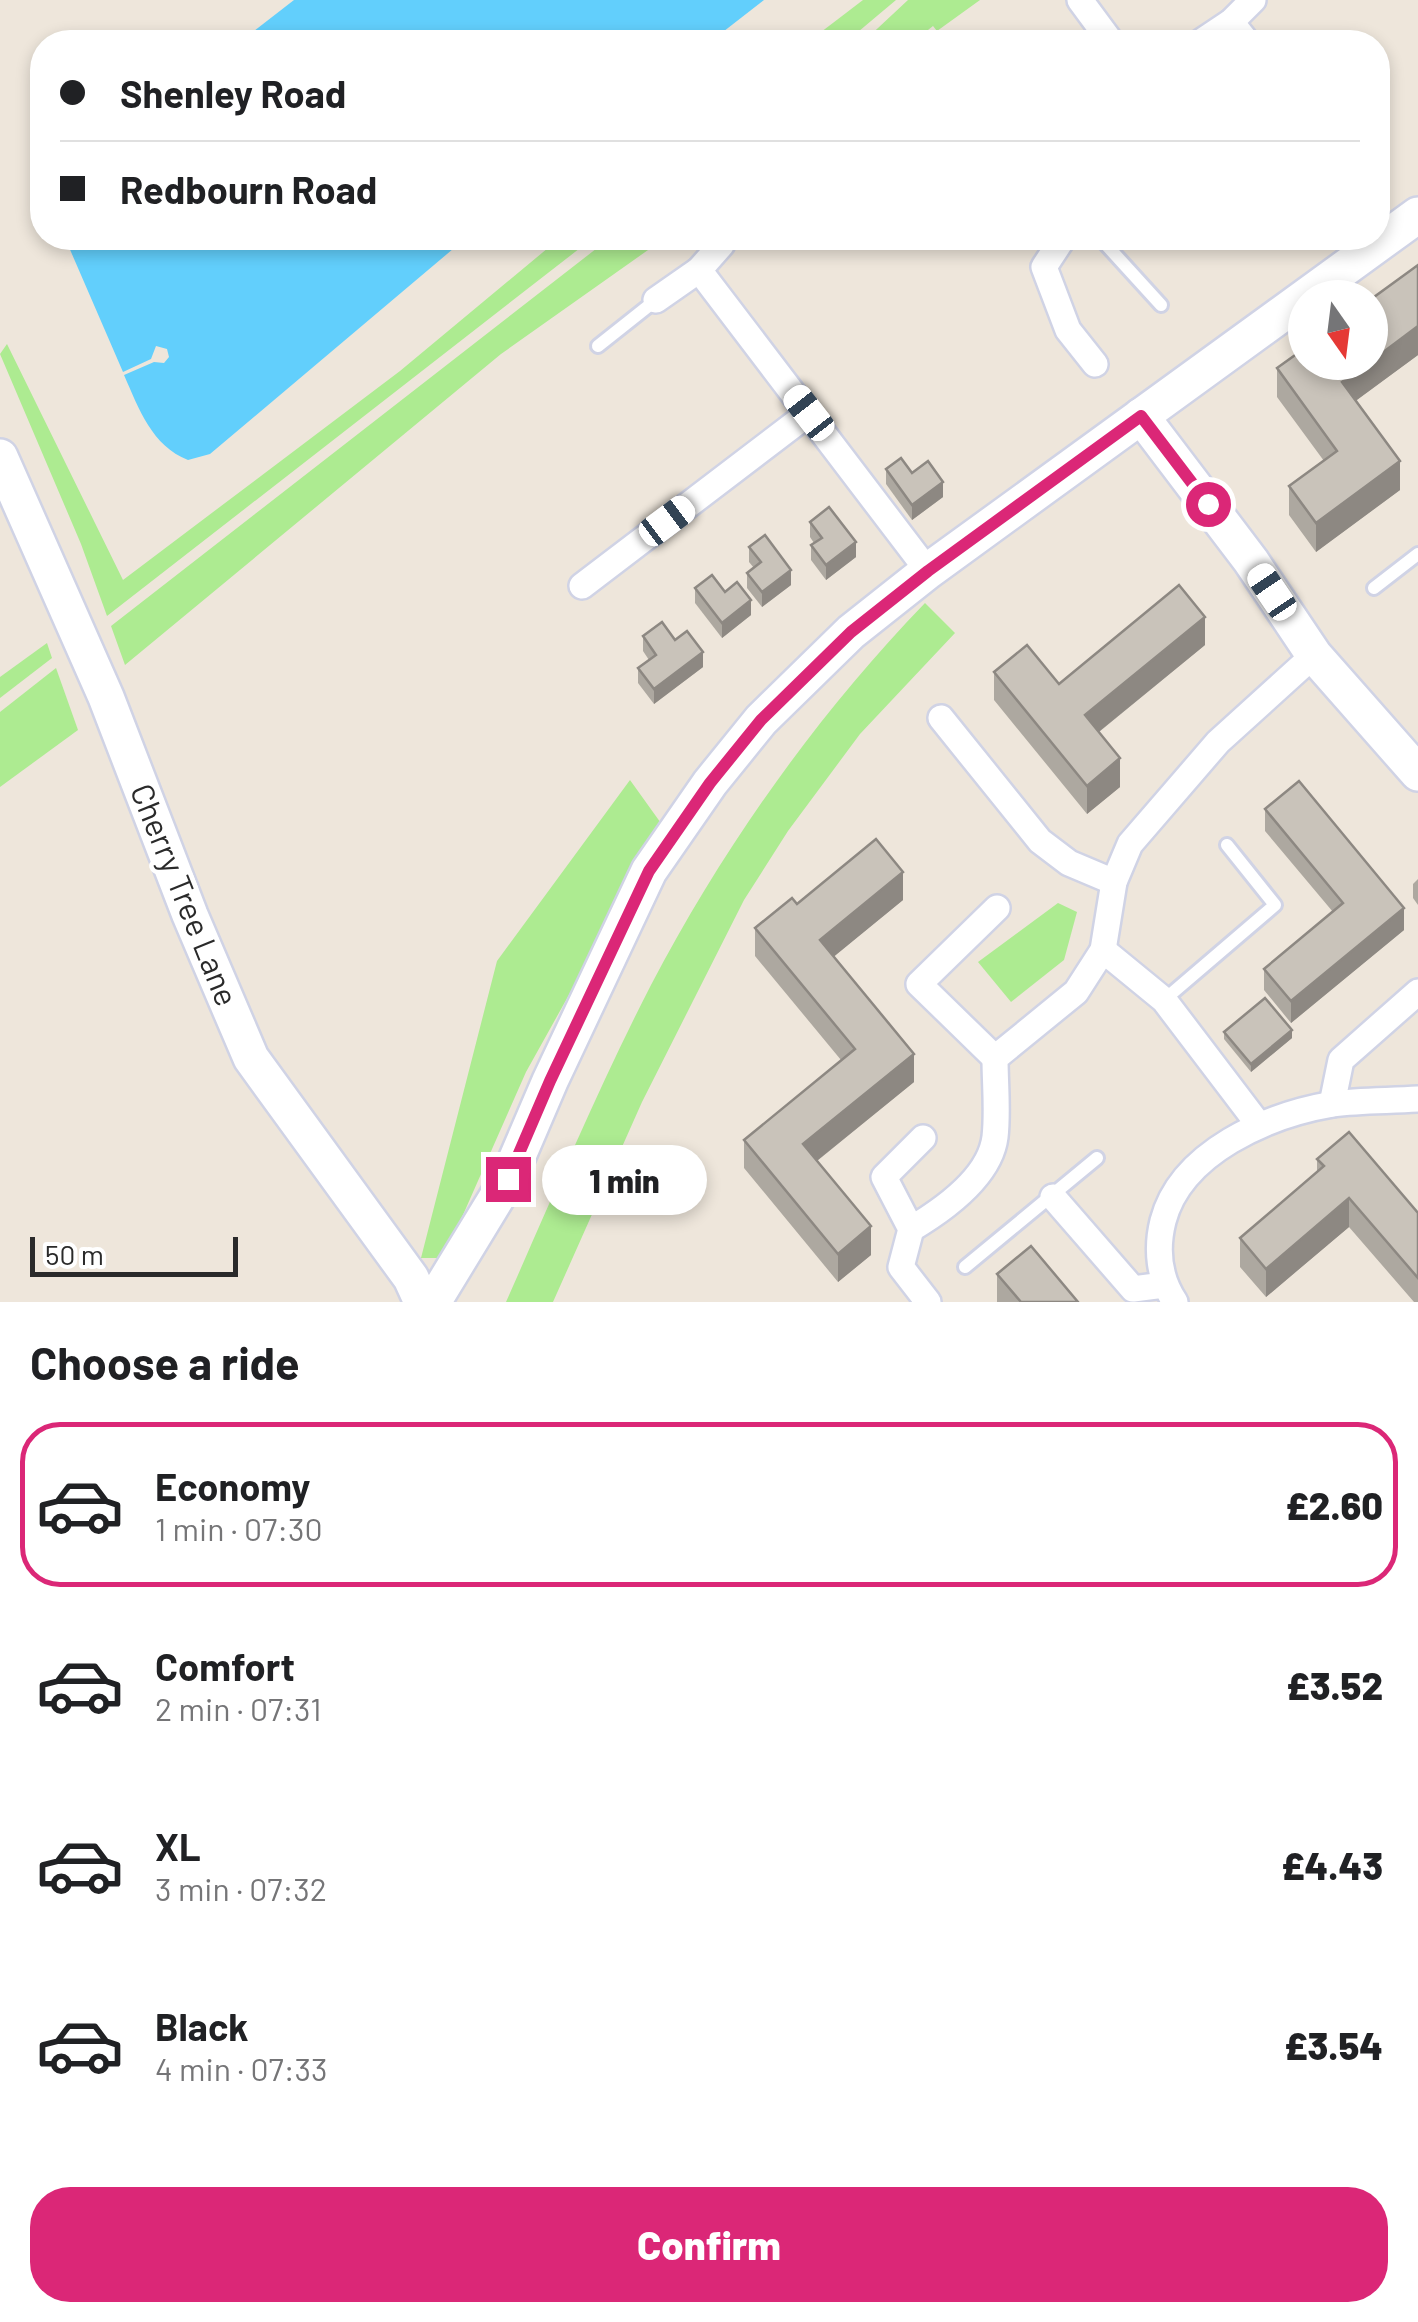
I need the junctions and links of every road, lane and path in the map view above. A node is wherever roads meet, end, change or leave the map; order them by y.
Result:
1 (1080, 0) edge
2 (1253, 0) edge
3 (1102, 30) edge
4 (1240, 30) edge
5 (1418, 215) edge
6 (1390, 235) edge
7 (718, 250) edge
8 (1055, 250) edge
9 (1111, 250) edge
10 (1370, 250) edge
11 (700, 270) junction
12 (656, 300) joint
13 (1162, 306) dead end
14 (598, 346) dead end
15 (1095, 364) dead end
16 (809, 413) junction
17 (1141, 416) junction
18 (0, 457) edge
19 (1418, 554) edge
20 (928, 571) junction
21 (582, 586) dead end
22 (1374, 588) dead end
23 (1314, 655) junction
24 (941, 718) dead end
25 (1416, 767) edge
26 (1227, 845) dead end
27 (1114, 882) junction
28 (997, 908) dead end
29 (1103, 950) junction
30 (1418, 992) edge
31 (1164, 1000) junction
32 (995, 1058) junction
33 (1418, 1099) edge
34 (1332, 1104) junction
35 (1259, 1125) junction
36 (923, 1138) dead end
37 (1097, 1158) dead end
38 (1053, 1197) junction
39 (911, 1228) junction
40 (965, 1267) dead end
41 (1169, 1293) edge
42 (422, 1302) edge
43 (433, 1302) edge
44 (928, 1302) edge

1 - 3 street
2 - 4 street
5 - 6 main road
7 - 11 street
8 - 15 street
9 - 13 lane
10 - 17 main road
11 - 12 street
11 - 16 street
12 - 14 lane
16 - 20 street
16 - 21 street
17 - 20 main road
17 - 23 main road
18 - 42 main road, Cherry Tree Lane
19 - 22 lane
20 - 43 main road
23 - 25 main road
23 - 27 street
24 - 27 street
26 - 31 lane
27 - 29 street
28 - 32 street
29 - 31 street
29 - 32 street
30 - 34 street
31 - 35 street
32 - 39 street
33 - 34 street
34 - 35 street
35 - 41 street
36 - 39 street
37 - 38 lane
38 - 40 lane
38 - 41 street
39 - 44 street

